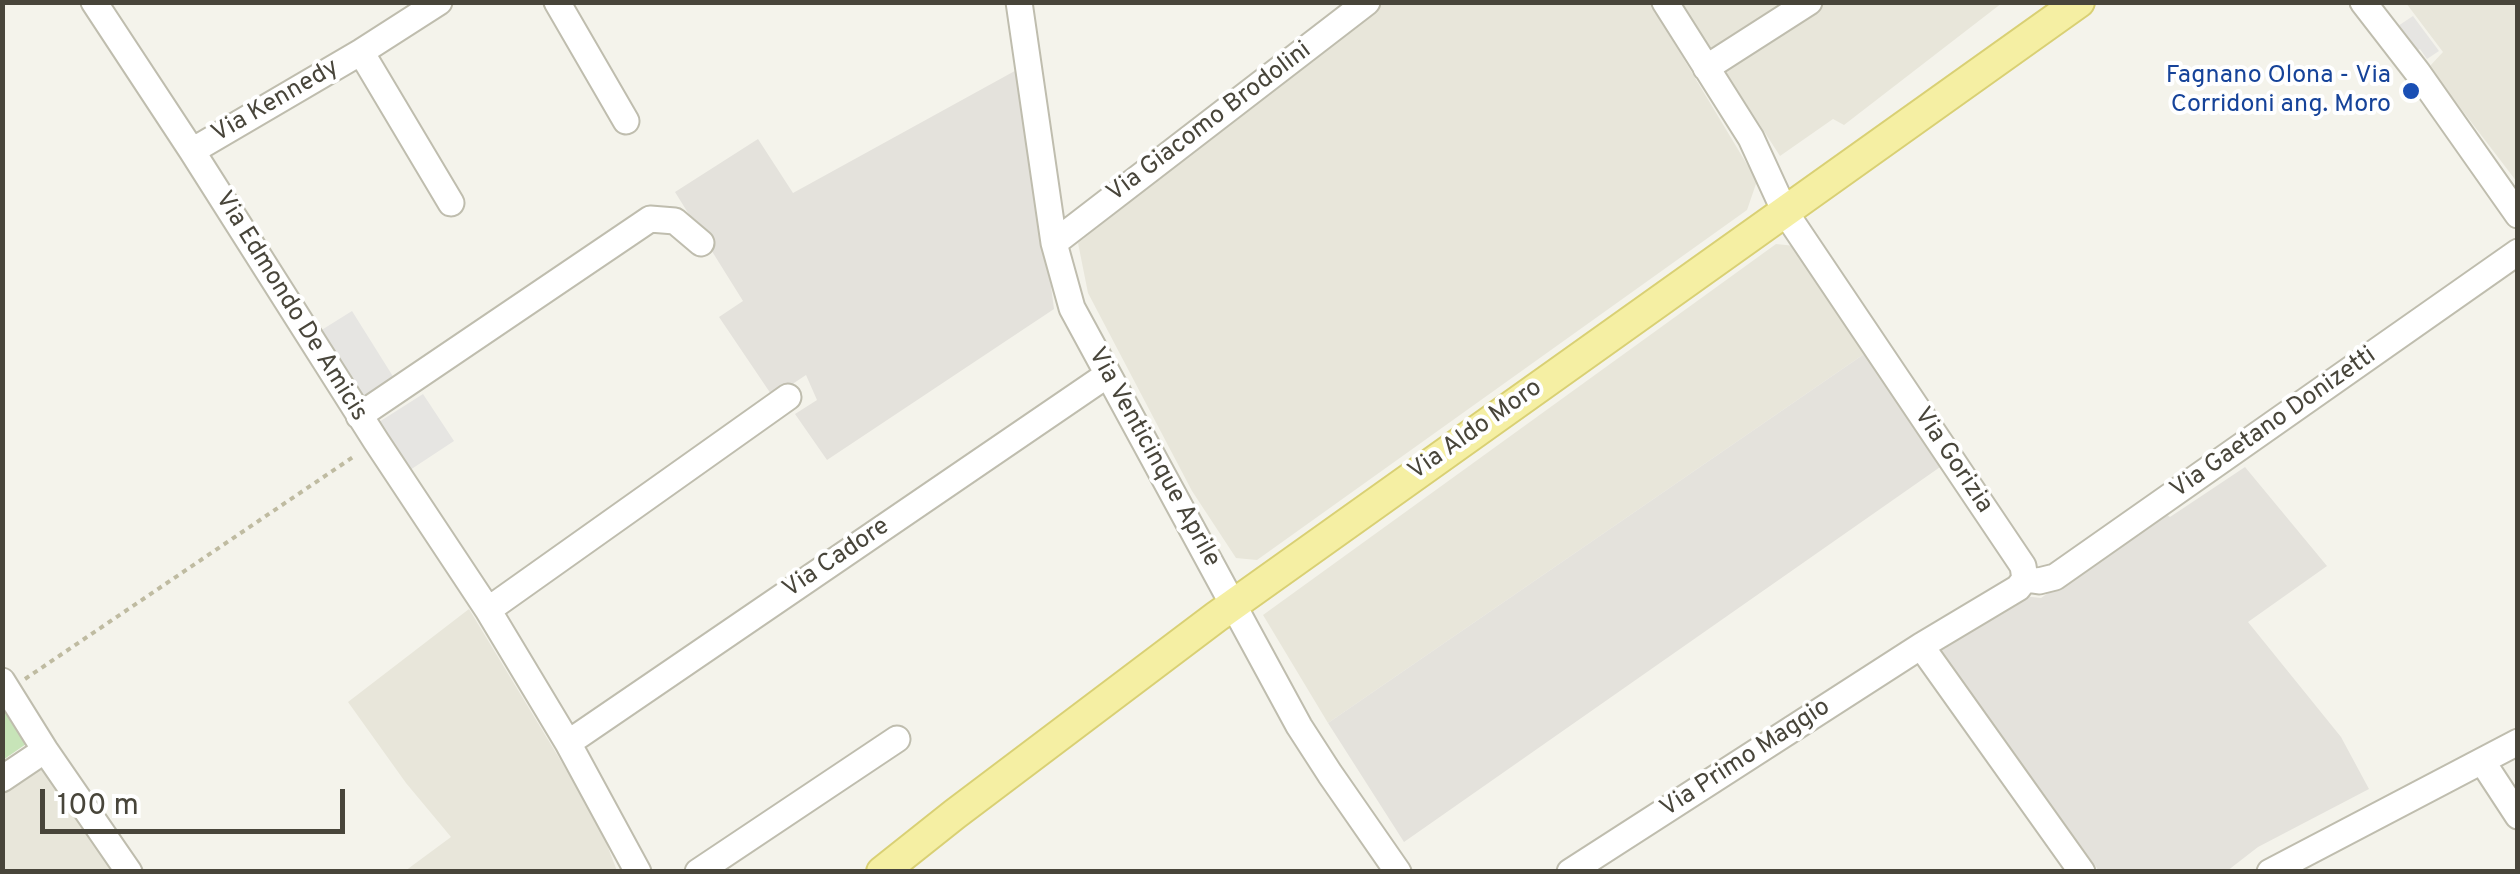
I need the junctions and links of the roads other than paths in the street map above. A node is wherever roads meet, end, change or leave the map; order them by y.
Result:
1 (94, 2) edge
2 (438, 2) edge
3 (557, 2) edge
4 (1019, 2) edge
5 (1367, 2) edge
6 (1665, 2) edge
7 (2079, 2) edge
8 (2363, 2) edge
9 (1795, 6) edge
10 (361, 52) junction
11 (1706, 68) junction
12 (626, 121) dead end
13 (192, 151) junction
14 (451, 203) dead end
15 (1785, 212) junction
16 (2518, 216) edge
17 (702, 243) dead end
18 (1054, 243) junction
19 (2518, 252) edge
20 (1107, 375) junction
21 (788, 396) dead end
22 (360, 416) junction
23 (2025, 579) junction
24 (1233, 605) junction
25 (488, 610) junction
26 (1921, 646) junction
27 (5, 686) edge
28 (897, 740) dead end
29 (2518, 742) edge
30 (568, 743) junction
31 (45, 750) junction
32 (2482, 762) junction
33 (2, 779) edge
34 (2518, 816) edge
35 (129, 872) edge
36 (638, 872) edge
37 (698, 872) edge
38 (882, 872) edge
39 (1398, 872) edge
40 (1570, 872) edge
41 (2082, 872) edge
42 (2270, 872) edge

1 - 13 street, Via Edmondo De Amicis
2 - 10 street, Via Kennedy
3 - 12 street
4 - 18 street, Via Venticinque Aprile
5 - 18 street, Via Giacomo Brodolini
6 - 11 street, Via Gorizia
7 - 15 main road, Via Aldo Moro
8 - 16 street
9 - 11 street
10 - 13 street, Via Kennedy
10 - 14 street, Via Kennedy
11 - 15 street, Via Gorizia
13 - 22 street, Via Edmondo De Amicis
15 - 23 street, Via Gorizia
15 - 24 main road, Via Aldo Moro
17 - 22 street
18 - 20 street, Via Venticinque Aprile
19 - 23 street, Via Gaetano Donizetti
20 - 24 street, Via Venticinque Aprile
20 - 30 street, Via Cadore
21 - 25 street
22 - 25 street, Via Edmondo De Amicis
23 - 26 street
24 - 38 main road, Via Aldo Moro
24 - 39 street, Via Venticinque Aprile
25 - 30 street, Via Edmondo De Amicis
26 - 40 street, Via Primo Maggio
26 - 41 street
27 - 31 street
28 - 37 street
29 - 32 street
30 - 36 street, Via Edmondo De Amicis
31 - 33 street
31 - 35 street
32 - 34 street
32 - 42 street

